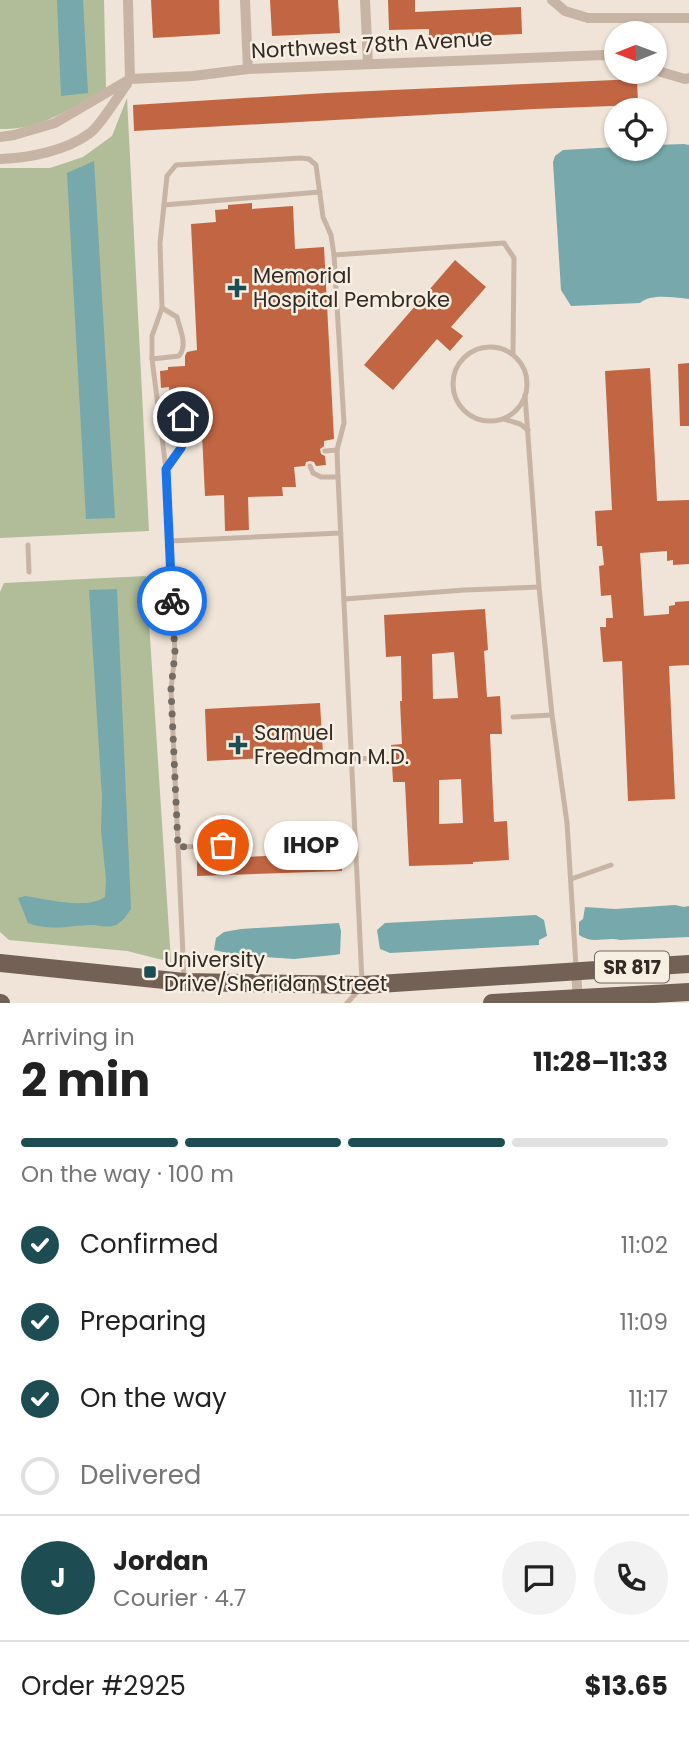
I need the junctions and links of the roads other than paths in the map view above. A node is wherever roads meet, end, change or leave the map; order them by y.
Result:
1 (128, 0) edge
2 (244, 0) edge
3 (365, 0) edge
4 (552, 0) edge
5 (689, 18) edge
6 (604, 54) edge
7 (368, 64) junction
8 (248, 69) junction
9 (667, 74) edge
10 (689, 78) edge
11 (130, 79) junction
12 (0, 137) edge
13 (0, 159) edge
14 (320, 192) junction
15 (164, 205) junction
16 (334, 255) junction
17 (162, 308) junction
18 (513, 354) junction
19 (152, 359) junction
20 (525, 395) junction
21 (187, 405) dead end
22 (159, 407) junction
23 (194, 413) dead end
24 (503, 419) junction
25 (528, 430) junction
26 (184, 440) junction
27 (337, 450) junction
28 (325, 451) dead end
29 (310, 466) dead end
30 (166, 469) junction
31 (338, 477) junction
32 (341, 533) junction
33 (170, 541) junction
34 (28, 545) dead end
35 (29, 572) dead end
36 (538, 587) junction
37 (344, 598) junction
38 (552, 715) junction
39 (513, 717) dead end
40 (381, 758) dead end
41 (352, 759) junction
42 (250, 845) dead end
43 (178, 847) junction
44 (611, 865) dead end
45 (571, 879) junction
46 (0, 963) edge
47 (689, 964) edge
48 (576, 970) junction
49 (184, 982) junction
50 (362, 985) junction
51 (689, 992) edge
52 (663, 998) edge
53 (578, 1000) edge
54 (347, 1003) edge
55 (492, 1003) edge

1 - 11 street
2 - 8 street
3 - 7 street
4 - 5 street
6 - 7 street, Northwest 78th Avenue
7 - 8 street, Northwest 78th Avenue
8 - 11 street, Northwest 78th Avenue
9 - 10 street
11 - 12 street, Northwest 78th Avenue
11 - 13 street
14 - 15 lane
14 - 15 lane
14 - 16 lane
15 - 17 lane
16 - 18 lane
16 - 27 lane
17 - 19 lane
17 - 19 lane
18 - 20 lane
18 - 24 lane
19 - 22 lane
20 - 24 lane
20 - 25 lane
21 - 22 lane
22 - 26 lane
22 - 30 lane
23 - 26 lane
24 - 25 lane
25 - 36 lane
26 - 30 lane
27 - 28 lane
27 - 31 lane
29 - 31 lane
30 - 33 lane
31 - 32 lane
32 - 33 lane
32 - 37 lane
33 - 43 lane
34 - 35 lane
36 - 37 lane
36 - 38 lane
37 - 41 lane
38 - 39 lane
38 - 45 lane
40 - 41 lane
41 - 50 lane
42 - 43 lane
43 - 49 lane
44 - 45 lane
45 - 48 lane
46 - 49 main road, SR 817
47 - 48 main road, SR 817
48 - 50 main road, SR 817
48 - 53 street
49 - 50 main road, SR 817
50 - 54 lane
51 - 52 main road, SR 817
52 - 53 main road, SR 817
53 - 55 main road, SR 817

